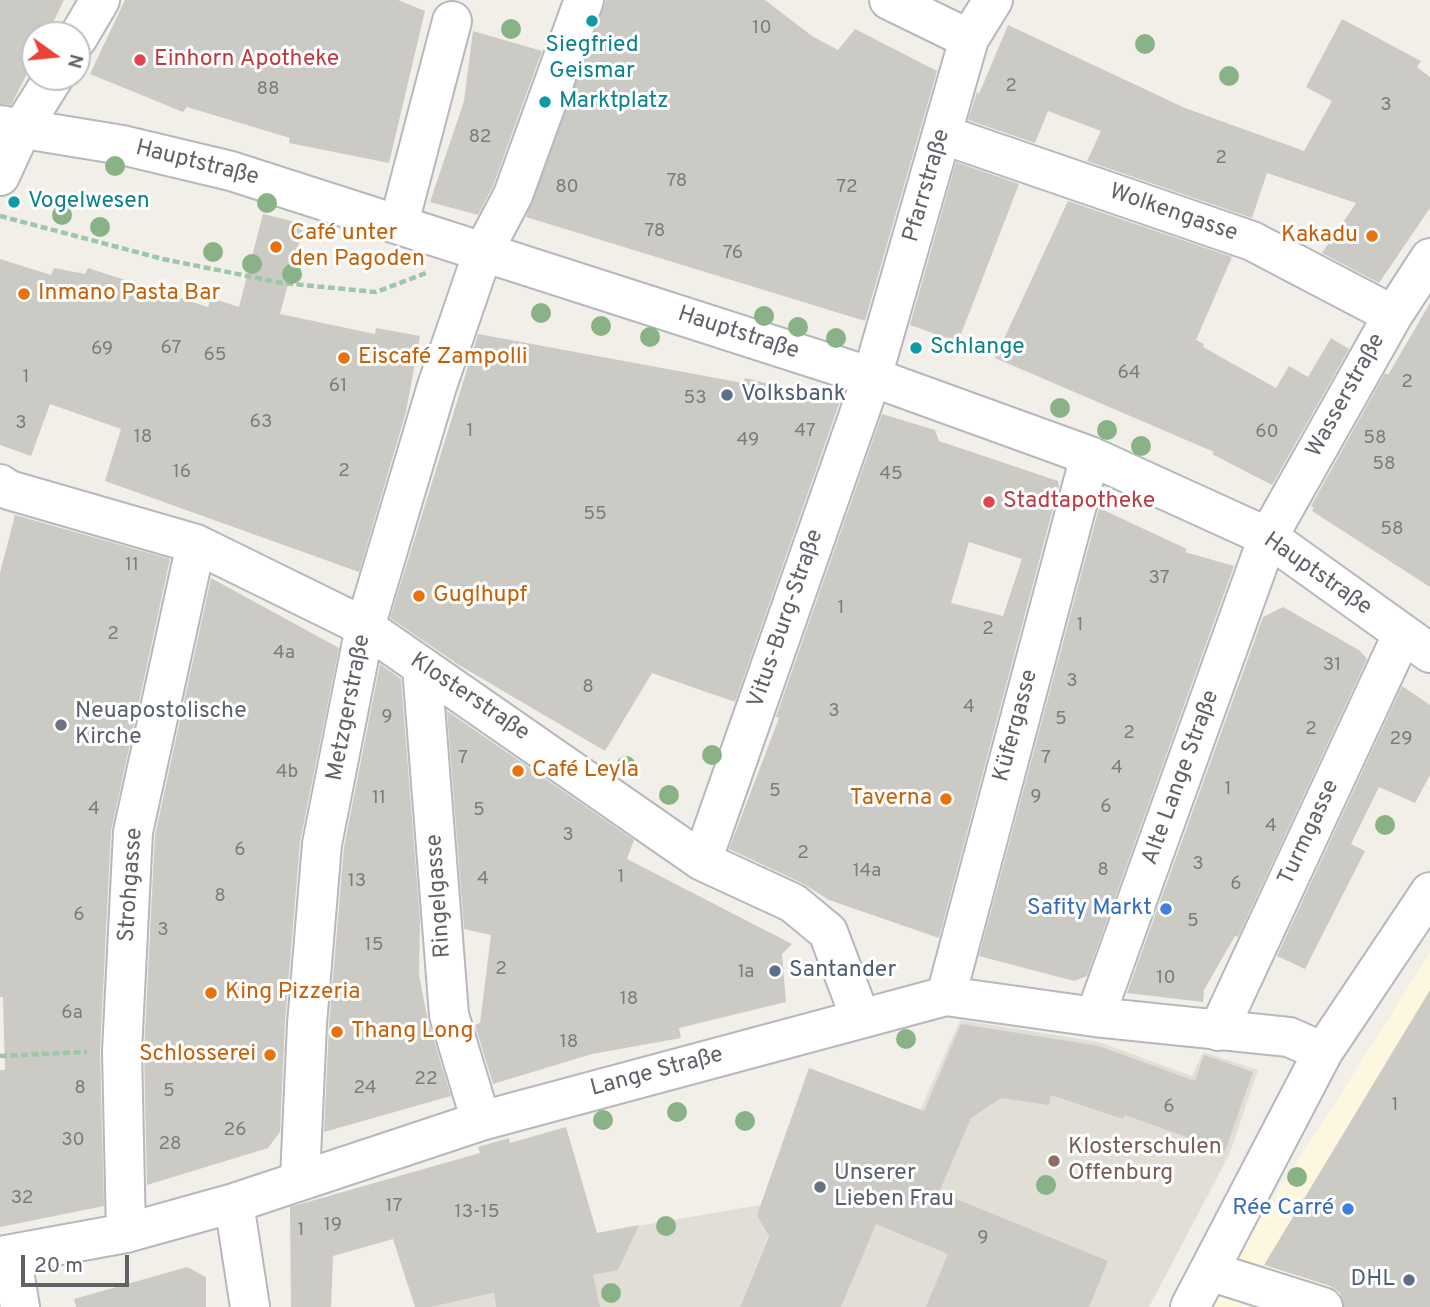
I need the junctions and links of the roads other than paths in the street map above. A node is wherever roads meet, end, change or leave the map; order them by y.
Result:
1 (100, 0) edge
2 (584, 0) edge
3 (889, 0) edge
4 (993, 0) edge
5 (88, 21) edge
6 (452, 21) dead end
7 (969, 39) junction
8 (42, 91) edge
9 (11, 127) edge
10 (944, 135) junction
11 (0, 176) edge
12 (399, 223) junction
13 (483, 252) junction
14 (1430, 257) edge
15 (1393, 315) junction
16 (872, 377) junction
17 (1090, 456) junction
18 (3, 493) edge
19 (1268, 537) junction
20 (197, 544) junction
21 (365, 627) junction
22 (1416, 644) edge
23 (422, 667) junction
24 (702, 860) junction
25 (1430, 892) edge
26 (946, 996) junction
27 (860, 1017) junction
28 (1095, 1017) junction
29 (1218, 1031) junction
30 (1323, 1052) junction
31 (481, 1121) junction
32 (300, 1179) junction
33 (234, 1203) junction
34 (126, 1233) junction
35 (5, 1255) edge
36 (1209, 1271) junction
37 (20, 1307) edge
38 (250, 1307) edge
39 (1190, 1307) edge
40 (1324, 1307) edge

1 - 5 street
2 - 13 street, Metzgerstraße
3 - 7 street
4 - 7 street, Pfarrstraße
6 - 12 street
7 - 10 street, Pfarrstraße
8 - 9 street
9 - 11 street
9 - 12 street, Hauptstraße
10 - 15 street, Wolkengasse
10 - 16 street, Pfarrstraße
12 - 13 street, Hauptstraße
13 - 16 street, Hauptstraße
13 - 21 street, Metzgerstraße
14 - 15 street, Wasserstraße
15 - 19 street, Wasserstraße
16 - 17 street, Hauptstraße
16 - 24 street, Vitus-Burg-Straße
17 - 19 street, Hauptstraße
17 - 26 street, Küfergasse
18 - 20 street, Klosterstraße
19 - 22 street, Hauptstraße
19 - 28 street, Alte Lange Straße
20 - 21 street, Klosterstraße
20 - 34 street, Strohgasse
21 - 23 street, Klosterstraße
21 - 32 street, Metzgerstraße
22 - 29 street, Turmgasse
23 - 24 street, Klosterstraße
23 - 31 street, Ringelgasse
24 - 27 street, Klosterstraße
25 - 30 street
26 - 27 street, Lange Straße
26 - 28 street, Lange Straße
27 - 31 street, Lange Straße
28 - 29 street, Lange Straße
29 - 30 street, Lange Straße
30 - 36 street
31 - 32 street, Lange Straße
32 - 33 street, Lange Straße
33 - 34 street, Lange Straße
33 - 38 street
34 - 35 street, Lange Straße
35 - 37 street
36 - 39 street
36 - 40 street

